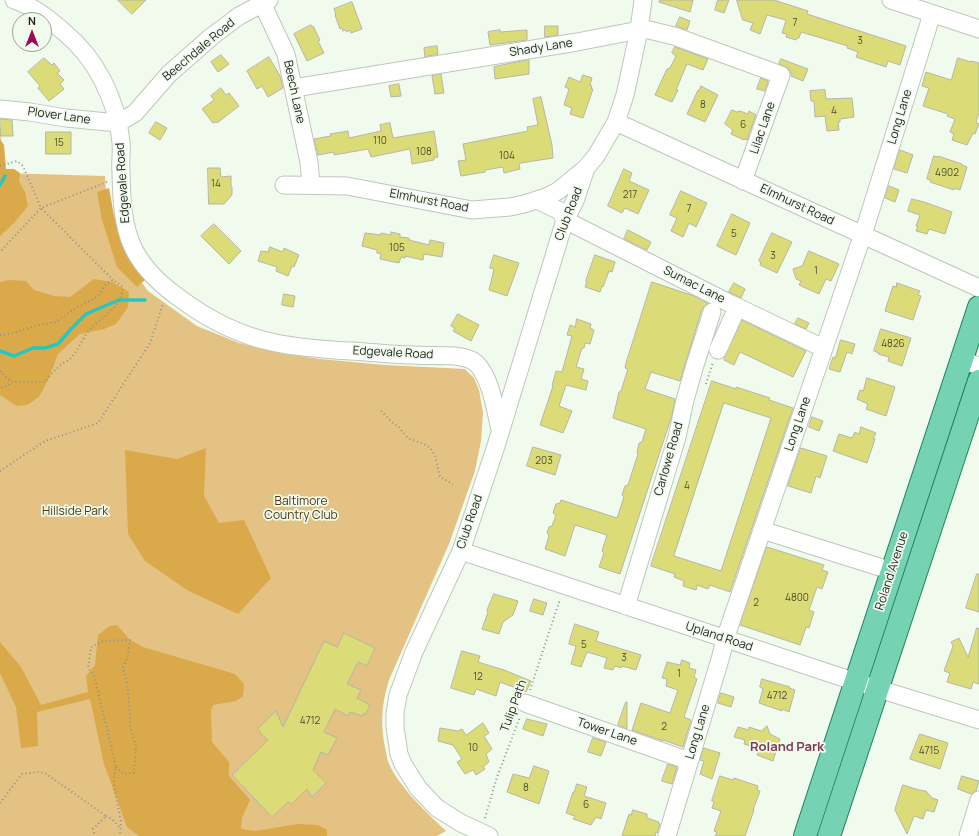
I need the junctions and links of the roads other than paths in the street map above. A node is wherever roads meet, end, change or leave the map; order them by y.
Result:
1 (18, 0) edge
2 (643, 0) edge
3 (891, 0) edge
4 (266, 2) edge
5 (932, 14) junction
6 (979, 29) edge
7 (639, 30) junction
8 (781, 75) joint
9 (294, 88) junction
10 (0, 109) edge
11 (616, 122) junction
12 (118, 123) junction
13 (586, 168) junction
14 (744, 181) junction
15 (312, 185) junction
16 (284, 186) dead end
17 (537, 200) junction
18 (565, 220) junction
19 (862, 235) junction
20 (979, 288) edge
21 (979, 307) edge
22 (737, 308) junction
23 (712, 312) dead end
24 (823, 348) junction
25 (718, 350) road end
26 (970, 363) edge
27 (979, 381) edge
28 (489, 383) junction
29 (514, 385) junction
30 (500, 430) junction
31 (762, 530) junction
32 (461, 552) junction
33 (892, 571) junction
34 (626, 606) junction
35 (725, 639) junction
36 (856, 682) junction
37 (877, 688) junction
38 (525, 703) road end
39 (979, 720) edge
40 (689, 761) junction
41 (979, 800) edge
42 (484, 832) edge
43 (667, 836) edge
44 (806, 836) edge
45 (829, 836) edge
46 (968, 836) edge

1 - 12 street, Edgevale Road
2 - 7 street, Club Road
3 - 5 street
4 - 9 street, Beech Lane
4 - 12 street, Beechdale Road
5 - 6 street
5 - 19 street, Long Lane
7 - 8 street, Shady Lane
7 - 9 street, Shady Lane
7 - 11 street, Club Road
8 - 14 street, Lilac Lane
9 - 15 street, Beech Lane
10 - 12 street, Plover Lane
11 - 13 street, Club Road
11 - 14 street, Elmhurst Road
12 - 28 street, Edgevale Road
13 - 17 street, Club Road
13 - 18 street, Club Road
14 - 19 street, Elmhurst Road
15 - 16 street, Elmhurst Road
15 - 17 street, Elmhurst Road
17 - 18 street
18 - 22 street, Sumac Lane
18 - 29 street, Club Road
19 - 20 street, Elmhurst Road
19 - 24 street, Long Lane
21 - 26 main road, Roland Avenue
22 - 24 street, Sumac Lane
22 - 25 street
23 - 34 street, Carlowe Road
24 - 31 street, Long Lane
26 - 33 main road, Roland Avenue
27 - 37 main road, Roland Avenue
28 - 29 street
28 - 30 street, Edgevale Road
29 - 30 street, Club Road
30 - 32 street, Club Road
31 - 33 street
31 - 35 street, Long Lane
32 - 34 street, Upland Road
32 - 42 street, Club Road
33 - 36 main road, Roland Avenue
34 - 35 street, Upland Road
35 - 36 street, Upland Road
35 - 40 street, Long Lane
36 - 37 street, Upland Road
36 - 44 main road, Roland Avenue
37 - 39 street, Upland Road
37 - 45 main road, Roland Avenue
38 - 40 street, Tower Lane
40 - 43 street, Long Lane
41 - 46 street

